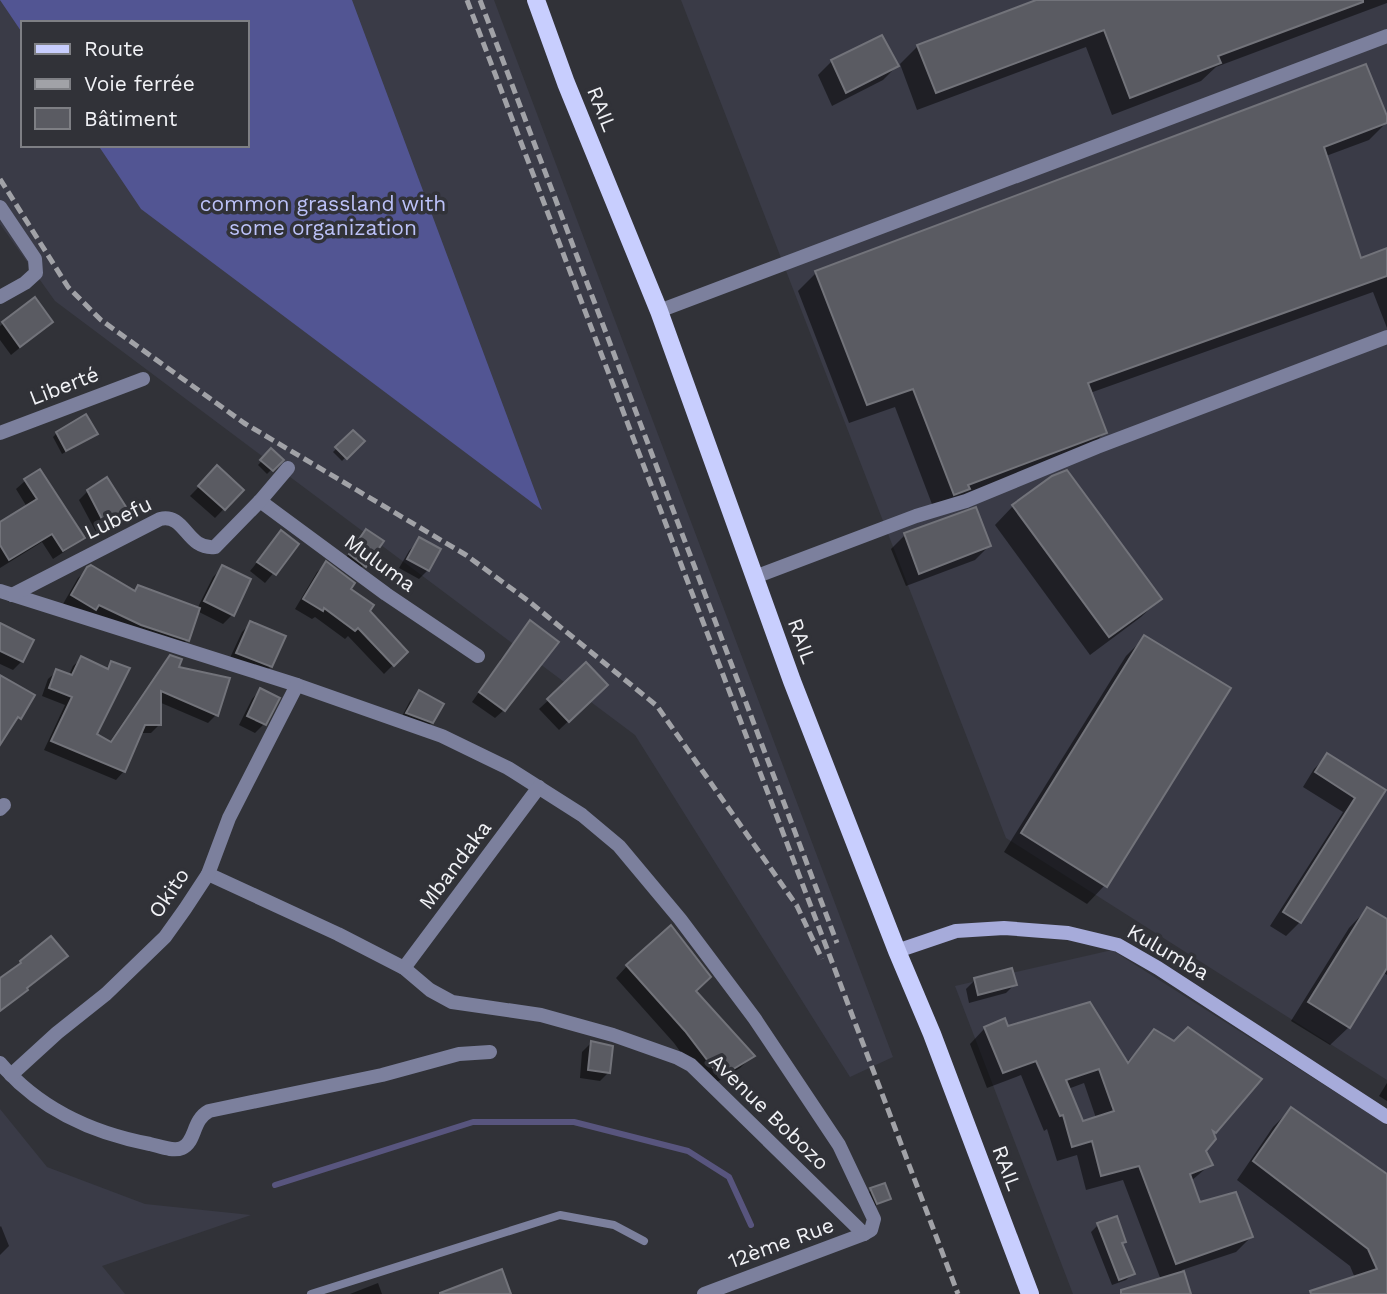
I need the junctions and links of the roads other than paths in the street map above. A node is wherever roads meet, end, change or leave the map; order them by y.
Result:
1 (536, 0) edge
2 (1387, 36) edge
3 (0, 207) edge
4 (0, 297) edge
5 (659, 311) junction
6 (1387, 337) edge
7 (143, 379) dead end
8 (0, 433) edge
9 (288, 468) dead end
10 (260, 501) junction
11 (755, 577) junction
12 (6, 593) edge
13 (478, 656) dead end
14 (297, 685) junction
15 (539, 787) junction
16 (208, 874) junction
17 (897, 951) junction
18 (404, 968) junction
19 (490, 1052) dead end
20 (0, 1063) edge
21 (11, 1075) junction
22 (1387, 1117) edge
23 (867, 1232) junction
24 (644, 1241) dead end
25 (311, 1294) edge
26 (704, 1294) edge
27 (1030, 1294) edge

1 - 5 main road, RAIL
2 - 5 street
3 - 4 street
5 - 11 main road, RAIL
6 - 11 street
7 - 8 street, Liberté
9 - 10 street, Lubefu
10 - 12 street, Lubefu
10 - 13 street, Muluma
11 - 17 main road, RAIL
12 - 14 street
14 - 15 street
14 - 16 street, Okito
15 - 18 street, Mbandaka
15 - 23 street
16 - 18 street, Avenue Bobozo
16 - 21 street, Okito
17 - 22 street, Kulumba
17 - 27 main road, RAIL
18 - 23 street, Avenue Bobozo
19 - 21 street
20 - 21 street
23 - 26 street, 12ème Rue
24 - 25 lane

